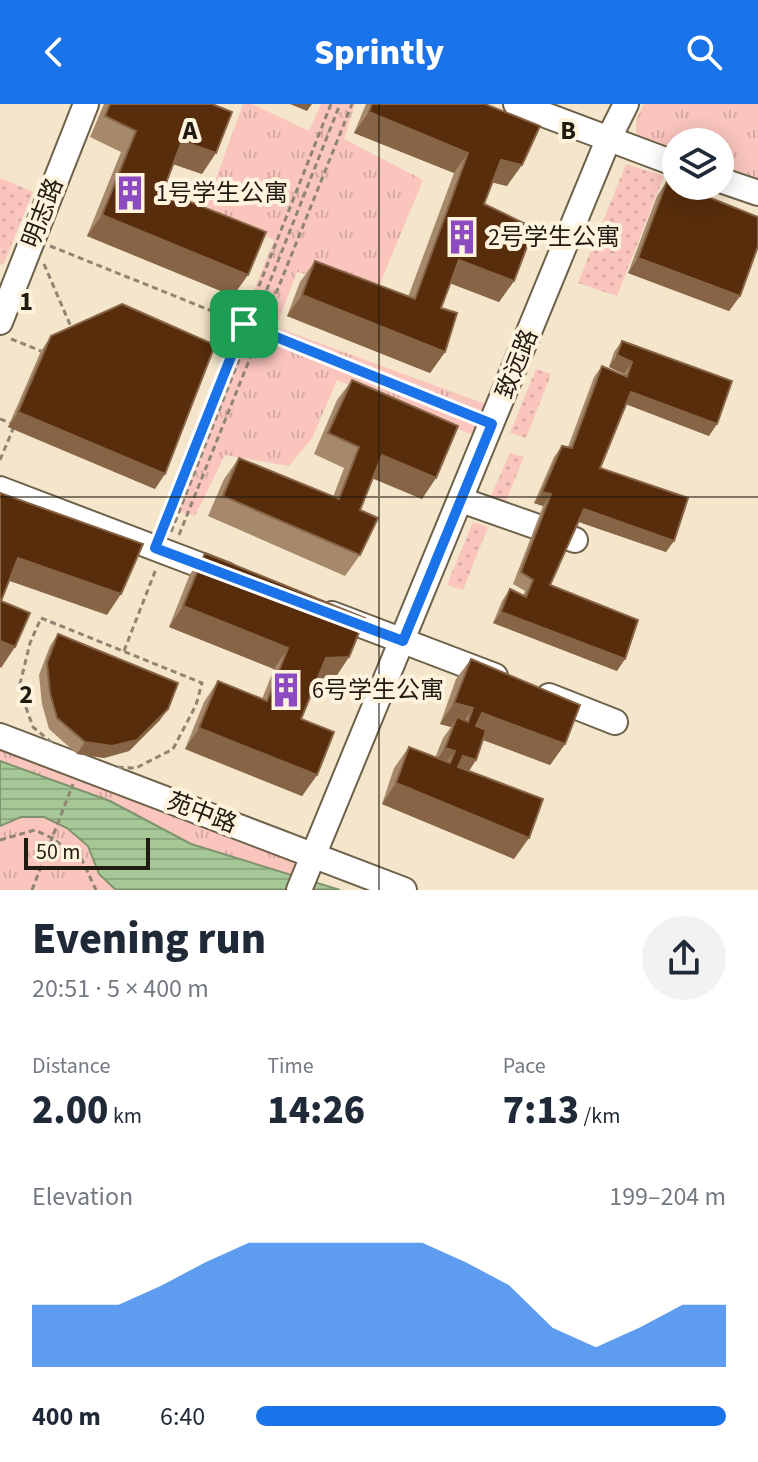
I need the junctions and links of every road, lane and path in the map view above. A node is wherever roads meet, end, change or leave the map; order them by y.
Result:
1 (86, 104) edge
2 (331, 104) edge
3 (340, 104) edge
4 (352, 104) edge
5 (516, 104) edge
6 (626, 104) edge
7 (608, 140) junction
8 (662, 159) edge
9 (734, 185) edge
10 (758, 193) edge
11 (33, 239) junction
12 (0, 322) edge
13 (244, 324) junction
14 (252, 327) junction
15 (261, 331) junction
16 (0, 335) edge
17 (74, 335) edge
18 (41, 351) edge
19 (0, 419) edge
20 (10, 423) dead end
21 (492, 424) junction
22 (13, 429) dead end
23 (0, 460) edge
24 (0, 489) edge
25 (461, 500) junction
26 (575, 540) edge
27 (163, 551) junction
28 (242, 581) edge
29 (313, 607) edge
30 (403, 641) junction
31 (124, 651) junction
32 (615, 722) dead end
33 (0, 736) edge
34 (80, 766) junction
35 (52, 838) junction
36 (0, 840) edge
37 (314, 855) junction
38 (32, 890) edge
39 (96, 890) edge
40 (299, 890) edge
41 (404, 890) edge

1 - 11 lane, 明志路
2 - 13 path
3 - 14 path
4 - 15 path
5 - 7 lane
6 - 7 lane, 致远路
7 - 8 lane
7 - 21 lane, 致远路
9 - 10 lane
11 - 12 lane, 明志路
11 - 13 path
11 - 17 path
13 - 14 path
13 - 27 path
14 - 15 path
14 - 27 path
15 - 21 path
15 - 27 path
16 - 18 path
19 - 20 path
21 - 25 lane, 致远路
22 - 23 path
24 - 27 lane
25 - 26 lane
25 - 30 lane, 致远路
27 - 28 lane
27 - 31 path
29 - 30 lane
30 - 32 lane
30 - 37 lane, 致远路
31 - 34 path
31 - 34 path
33 - 34 lane, 苑中路
34 - 35 path
34 - 37 lane, 苑中路
35 - 36 path
35 - 38 path
35 - 39 path
37 - 40 lane, 致远路
37 - 41 lane, 苑中路

